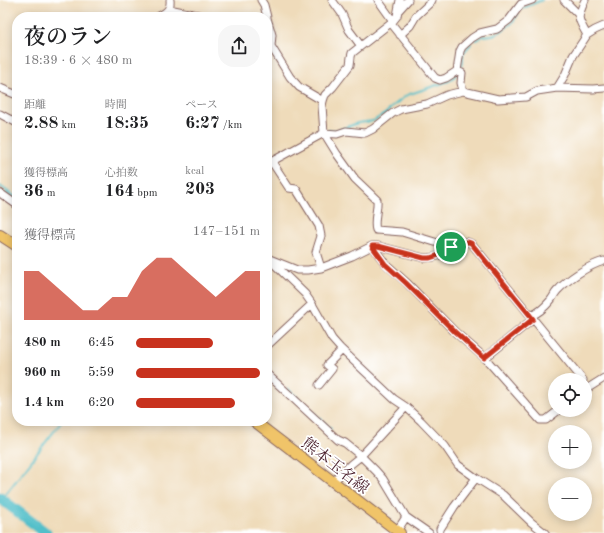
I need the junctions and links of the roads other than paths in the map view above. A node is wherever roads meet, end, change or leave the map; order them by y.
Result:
1 (170, 0) edge
2 (261, 0) edge
3 (332, 0) edge
4 (378, 0) edge
5 (400, 0) edge
6 (408, 0) edge
7 (432, 0) edge
8 (532, 0) edge
9 (564, 0) edge
10 (585, 0) edge
11 (169, 9) junction
12 (398, 10) junction
13 (165, 12) edge
14 (183, 12) edge
15 (266, 12) edge
16 (579, 15) junction
17 (392, 22) junction
18 (604, 26) edge
19 (587, 34) junction
20 (400, 35) junction
21 (361, 46) junction
22 (272, 49) edge
23 (458, 72) junction
24 (0, 88) edge
25 (556, 88) junction
26 (604, 88) edge
27 (463, 91) junction
28 (12, 93) edge
29 (323, 101) junction
30 (0, 114) edge
31 (12, 120) edge
32 (324, 133) junction
33 (272, 161) edge
34 (272, 167) edge
35 (0, 193) edge
36 (12, 201) edge
37 (0, 235) edge
38 (12, 243) edge
39 (372, 246) junction
40 (451, 247) junction
41 (272, 261) edge
42 (604, 261) edge
43 (272, 263) edge
44 (321, 268) junction
45 (312, 304) junction
46 (532, 318) junction
47 (272, 341) edge
48 (342, 350) junction
49 (484, 358) junction
50 (577, 373) edge
51 (604, 378) edge
52 (272, 379) edge
53 (592, 384) edge
54 (319, 385) dead end
55 (406, 407) junction
56 (550, 417) edge
57 (260, 426) edge
58 (361, 456) junction
59 (476, 478) junction
60 (333, 482) junction
61 (406, 517) junction
62 (399, 532) edge
63 (441, 532) edge
64 (429, 533) edge
65 (545, 533) edge

1 - 11 street
2 - 15 street
3 - 21 street
4 - 17 street
5 - 12 street
6 - 12 street
7 - 20 street
8 - 23 street
9 - 16 street
10 - 16 street
11 - 13 street
11 - 14 street
12 - 17 street
16 - 19 street
17 - 20 street
17 - 21 street
18 - 19 street
19 - 25 street
20 - 23 street
21 - 29 street
22 - 29 street
23 - 27 street
24 - 28 street
25 - 26 street
25 - 27 street
27 - 32 street
29 - 32 street
30 - 31 street
32 - 33 street
32 - 40 street
34 - 44 street
35 - 36 street
37 - 38 main road
39 - 40 street
39 - 44 street
39 - 49 street
40 - 46 street
41 - 44 street
42 - 46 street
43 - 45 street
45 - 47 street
45 - 48 street
46 - 49 street
46 - 50 street
48 - 54 street
48 - 55 street
49 - 56 street
51 - 53 street
52 - 58 street
55 - 58 street
55 - 59 street
57 - 60 main road, 熊本玉名線
58 - 60 street
58 - 61 street
59 - 63 street
59 - 65 street
60 - 62 main road, 熊本玉名線
61 - 62 street
61 - 64 street

